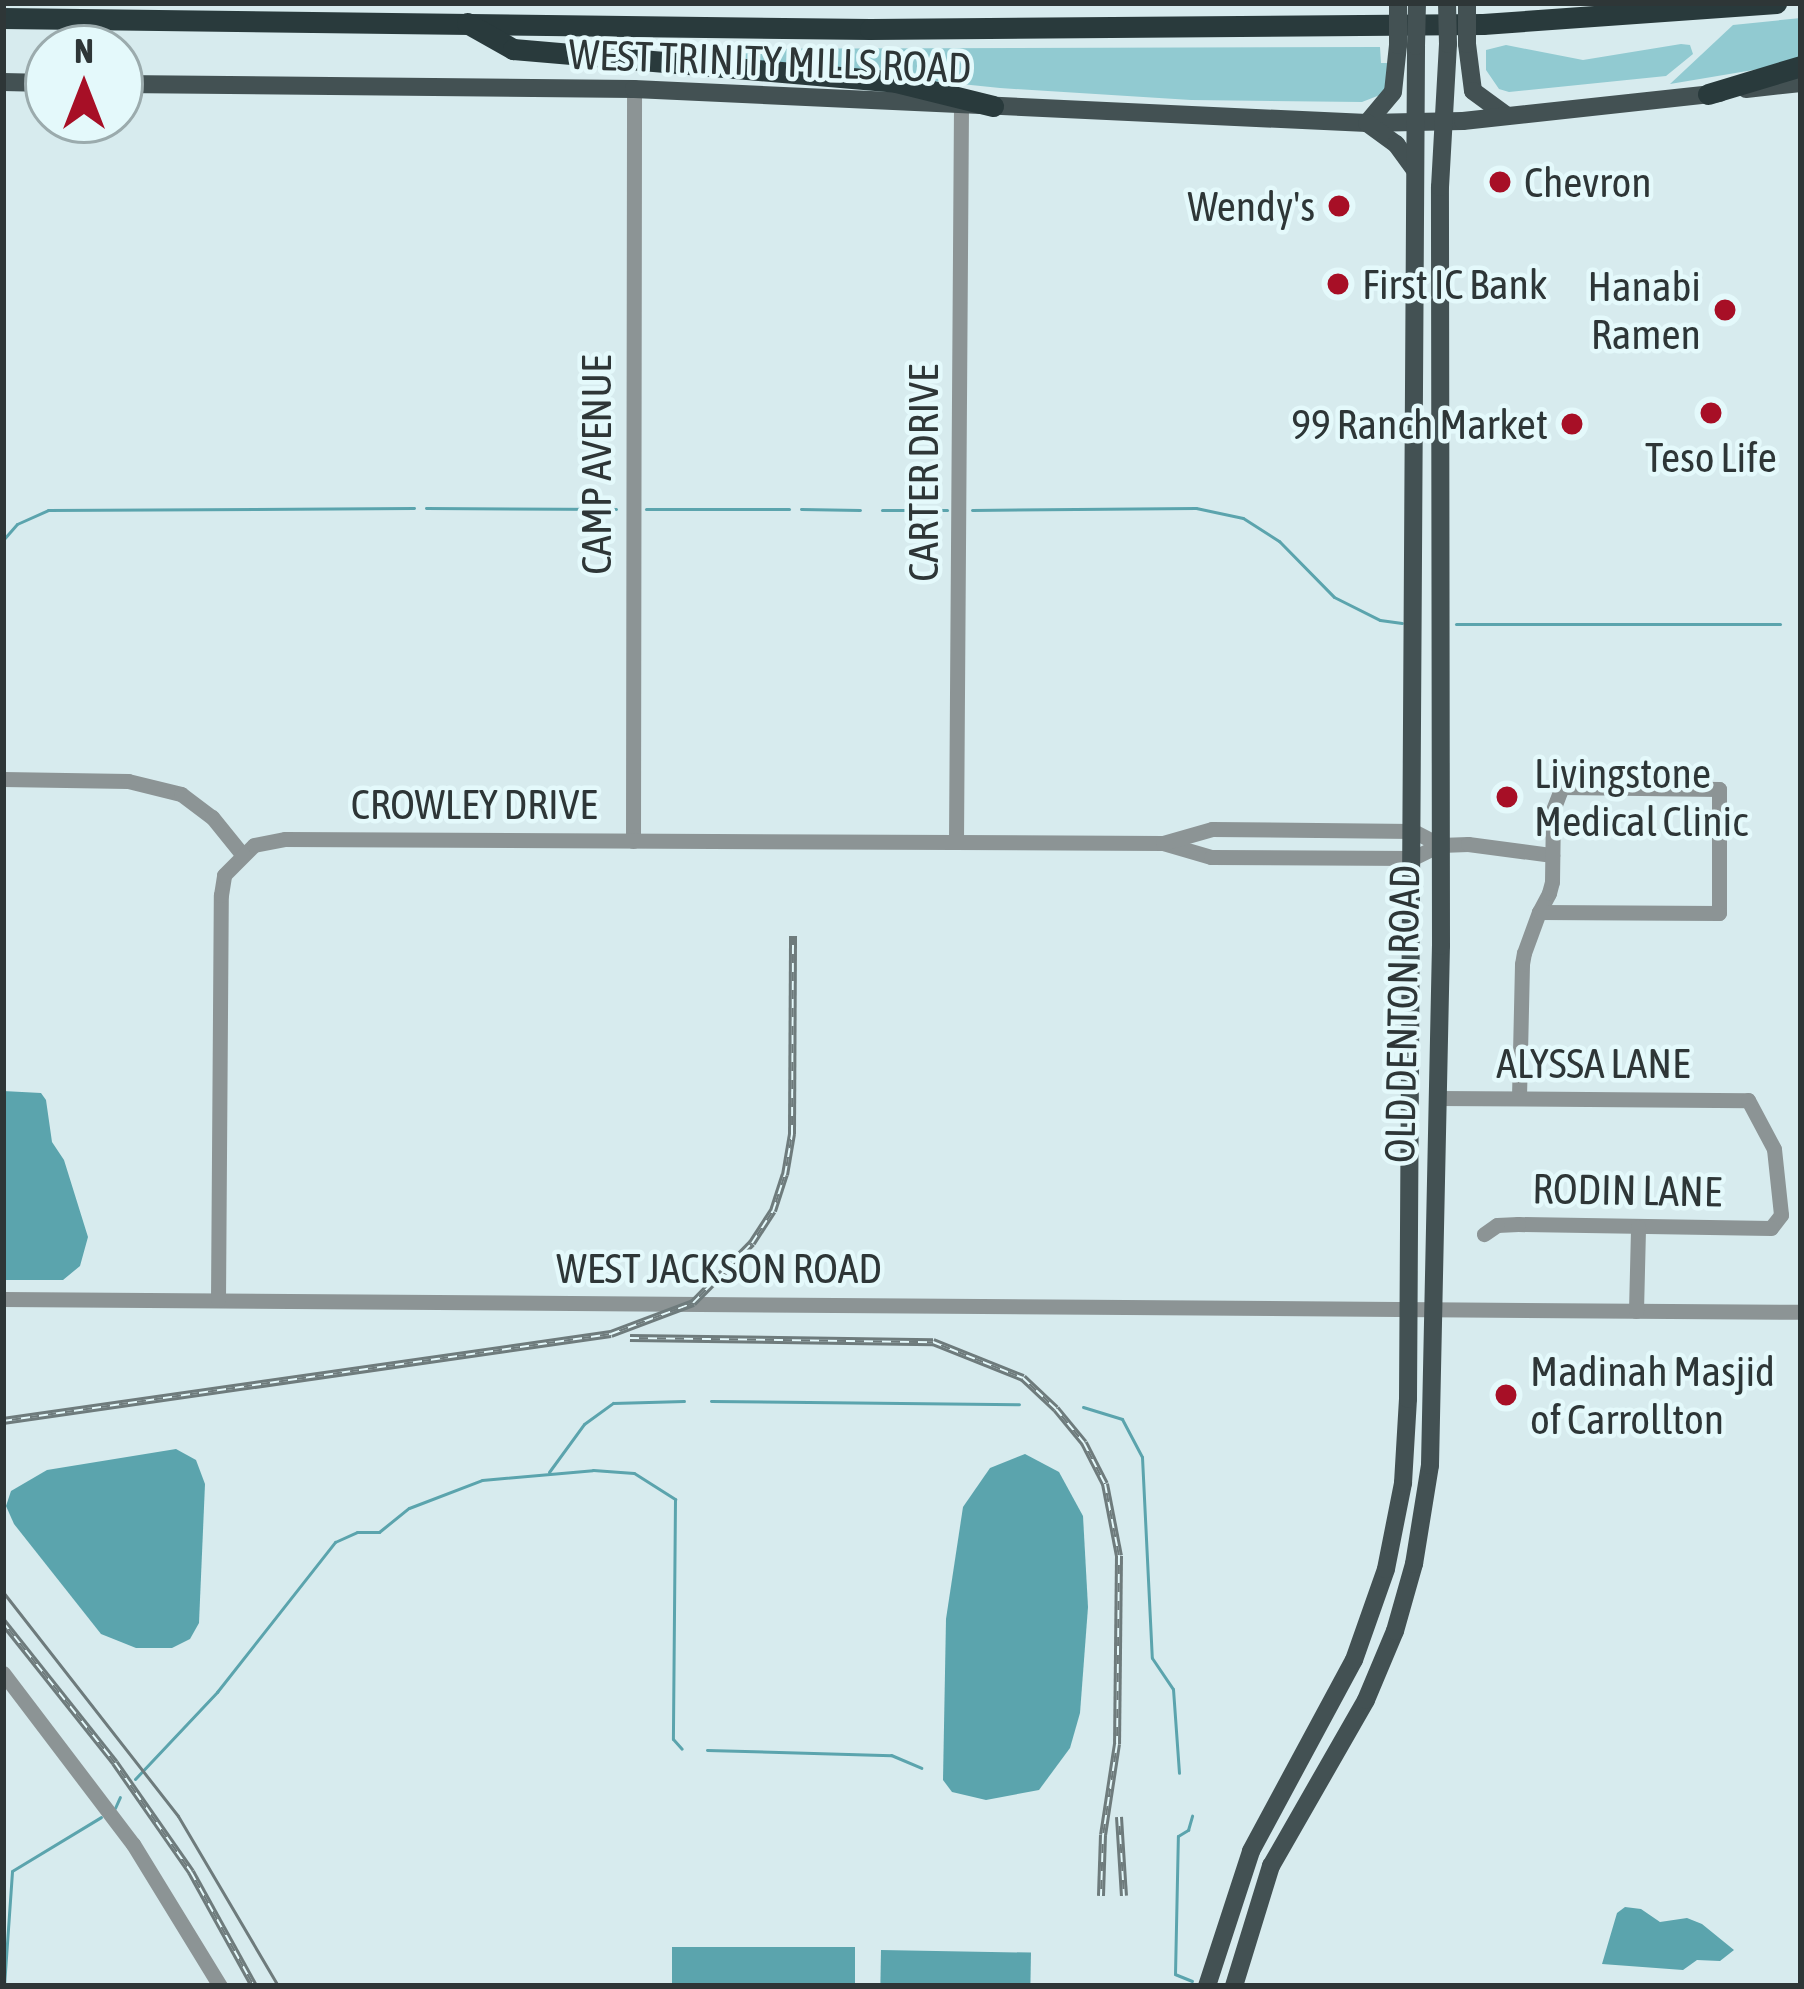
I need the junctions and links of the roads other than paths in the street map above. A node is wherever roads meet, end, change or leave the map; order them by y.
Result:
1 (1398, 3) edge
2 (1417, 3) edge
3 (1448, 3) edge
4 (1467, 3) edge
5 (1776, 3) edge
6 (3, 19) edge
7 (466, 22) junction
8 (1458, 44) junction
9 (1407, 46) junction
10 (1801, 66) edge
11 (1801, 82) edge
12 (144, 84) edge
13 (634, 89) junction
14 (1708, 94) junction
15 (961, 105) junction
16 (992, 106) junction
17 (1508, 116) junction
18 (1417, 122) junction
19 (1444, 122) junction
20 (1367, 123) junction
21 (1416, 174) junction
22 (1417, 325) junction
23 (1444, 325) junction
24 (1415, 497) junction
25 (1443, 497) junction
26 (3, 779) edge
27 (1413, 830) junction
28 (633, 841) junction
29 (956, 841) junction
30 (1163, 843) junction
31 (1440, 845) junction
32 (241, 853) junction
33 (1552, 855) junction
34 (1413, 858) junction
35 (1539, 912) junction
36 (1519, 1097) junction
37 (1438, 1098) junction
38 (1638, 1227) junction
39 (1771, 1228) joint
40 (1484, 1234) dead end
41 (3, 1299) edge
42 (218, 1300) junction
43 (1408, 1310) junction
44 (1435, 1310) junction
45 (1636, 1311) junction
46 (1801, 1312) edge
47 (3, 1673) edge
48 (1270, 1813) junction
49 (1292, 1826) junction
50 (220, 1986) edge
51 (1207, 1986) edge
52 (1234, 1986) edge

1 - 9 main road, bridge
2 - 9 main road, OLD DENTON ROAD, bridge
3 - 8 main road, OLD DENTON ROAD, bridge
4 - 8 main road, bridge
5 - 7 highway
6 - 7 highway
7 - 16 highway
8 - 17 main road
8 - 19 main road, OLD DENTON ROAD
9 - 18 main road, OLD DENTON ROAD
9 - 20 main road
10 - 14 highway
11 - 14 main road, WEST TRINITY MILLS ROAD
12 - 13 main road, WEST TRINITY MILLS ROAD
13 - 15 main road, WEST TRINITY MILLS ROAD
13 - 28 street, CAMP AVENUE
14 - 17 main road, WEST TRINITY MILLS ROAD
15 - 16 main road, WEST TRINITY MILLS ROAD
15 - 29 street, CARTER DRIVE
16 - 20 main road, WEST TRINITY MILLS ROAD
17 - 19 main road, WEST TRINITY MILLS ROAD
18 - 19 main road, WEST TRINITY MILLS ROAD
18 - 20 main road, WEST TRINITY MILLS ROAD
18 - 21 main road, OLD DENTON ROAD
19 - 23 main road, OLD DENTON ROAD
20 - 21 main road
21 - 22 main road, OLD DENTON ROAD
22 - 23 main road
22 - 24 main road, OLD DENTON ROAD
23 - 25 main road, OLD DENTON ROAD
24 - 25 main road
24 - 27 main road, OLD DENTON ROAD
25 - 31 main road, OLD DENTON ROAD
26 - 32 street
27 - 30 street, CROWLEY DRIVE
27 - 31 street, CROWLEY DRIVE
27 - 34 main road, OLD DENTON ROAD
28 - 29 street, CROWLEY DRIVE
28 - 32 street, CROWLEY DRIVE
29 - 30 street, CROWLEY DRIVE
30 - 34 street, CROWLEY DRIVE
31 - 33 street
31 - 34 street, CROWLEY DRIVE
31 - 37 main road, OLD DENTON ROAD
32 - 42 street
33 - 35 street
33 - 35 street
34 - 43 main road, OLD DENTON ROAD
35 - 36 street
36 - 37 street, ALYSSA LANE
36 - 39 street, ALYSSA LANE
37 - 44 main road, OLD DENTON ROAD
38 - 39 street, RODIN LANE
38 - 40 street, RODIN LANE
38 - 45 street
41 - 42 street, WEST JACKSON ROAD
42 - 43 street, WEST JACKSON ROAD
43 - 44 street, WEST JACKSON ROAD
43 - 48 main road, OLD DENTON ROAD
44 - 45 street, WEST JACKSON ROAD
44 - 49 main road, OLD DENTON ROAD
45 - 46 street, WEST JACKSON ROAD
47 - 50 street
48 - 49 main road
48 - 51 main road, OLD DENTON ROAD
49 - 52 main road, OLD DENTON ROAD

